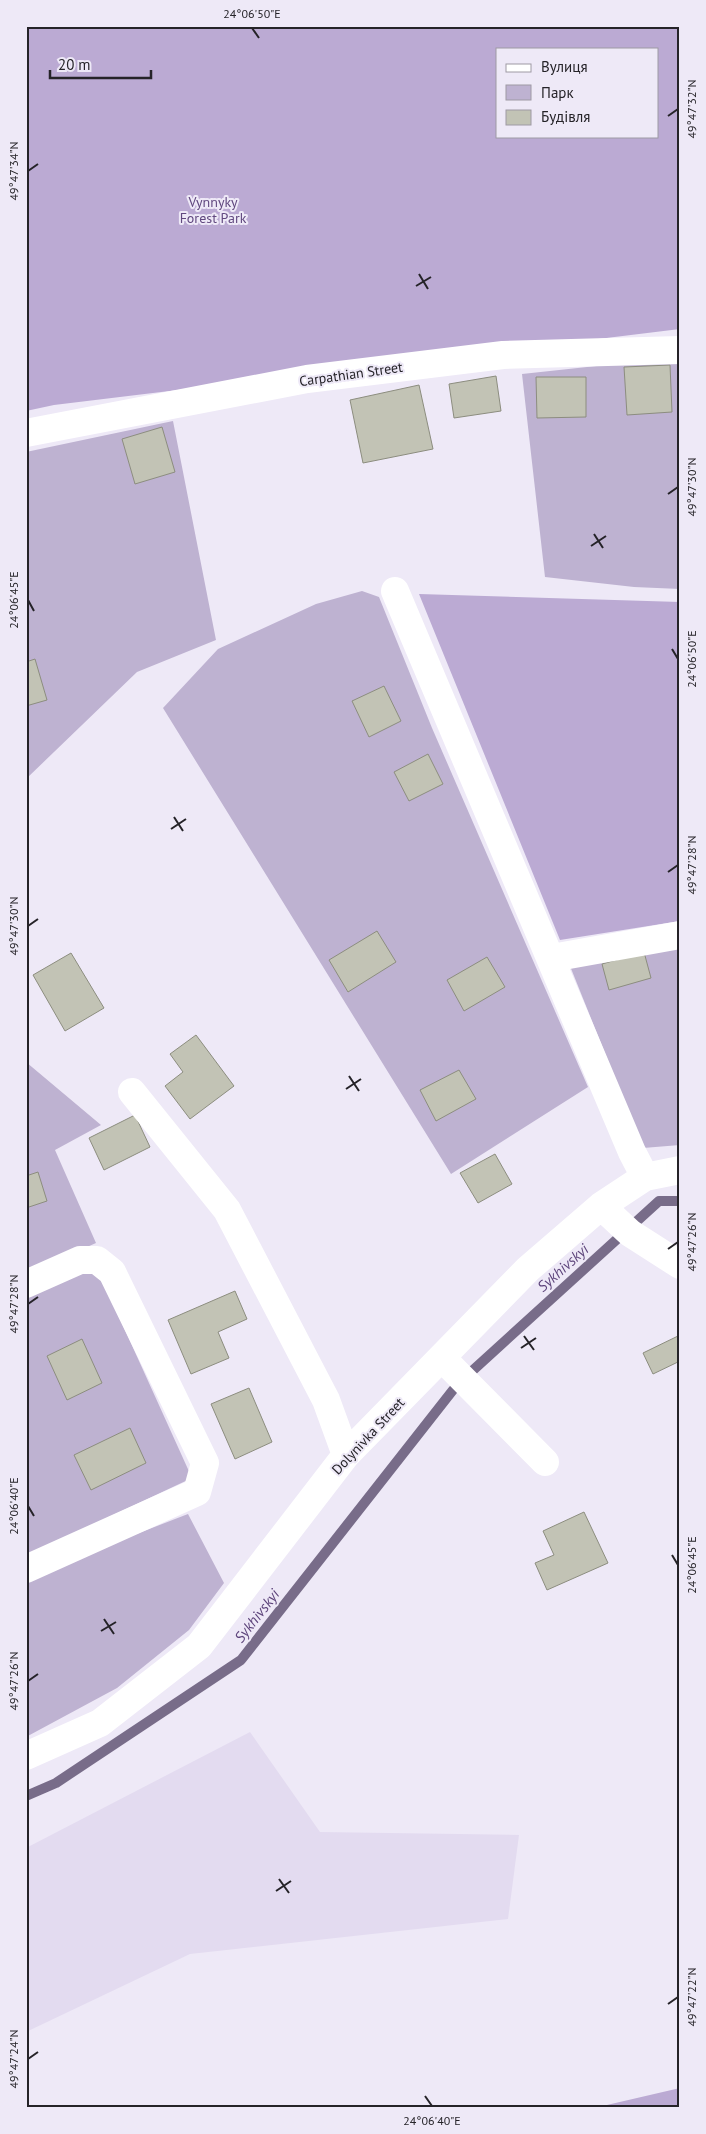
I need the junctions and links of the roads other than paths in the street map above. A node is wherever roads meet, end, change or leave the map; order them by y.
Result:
1 (680, 350) edge
2 (26, 433) edge
3 (395, 591) dead end
4 (680, 935) edge
5 (552, 958) junction
6 (132, 1092) dead end
7 (680, 1170) edge
8 (645, 1177) junction
9 (601, 1206) junction
10 (680, 1265) edge
11 (26, 1284) edge
12 (442, 1358) junction
13 (346, 1455) junction
14 (545, 1462) dead end
15 (26, 1569) edge
16 (26, 1756) edge

1 - 2 street, Carpathian Street
3 - 5 street
4 - 5 street
5 - 8 street
6 - 13 street
7 - 8 street, Dolynivka Street
8 - 9 street, Dolynivka Street
9 - 10 street
9 - 12 street, Dolynivka Street
11 - 15 street
12 - 13 street, Dolynivka Street
12 - 14 street
13 - 16 street, Dolynivka Street

